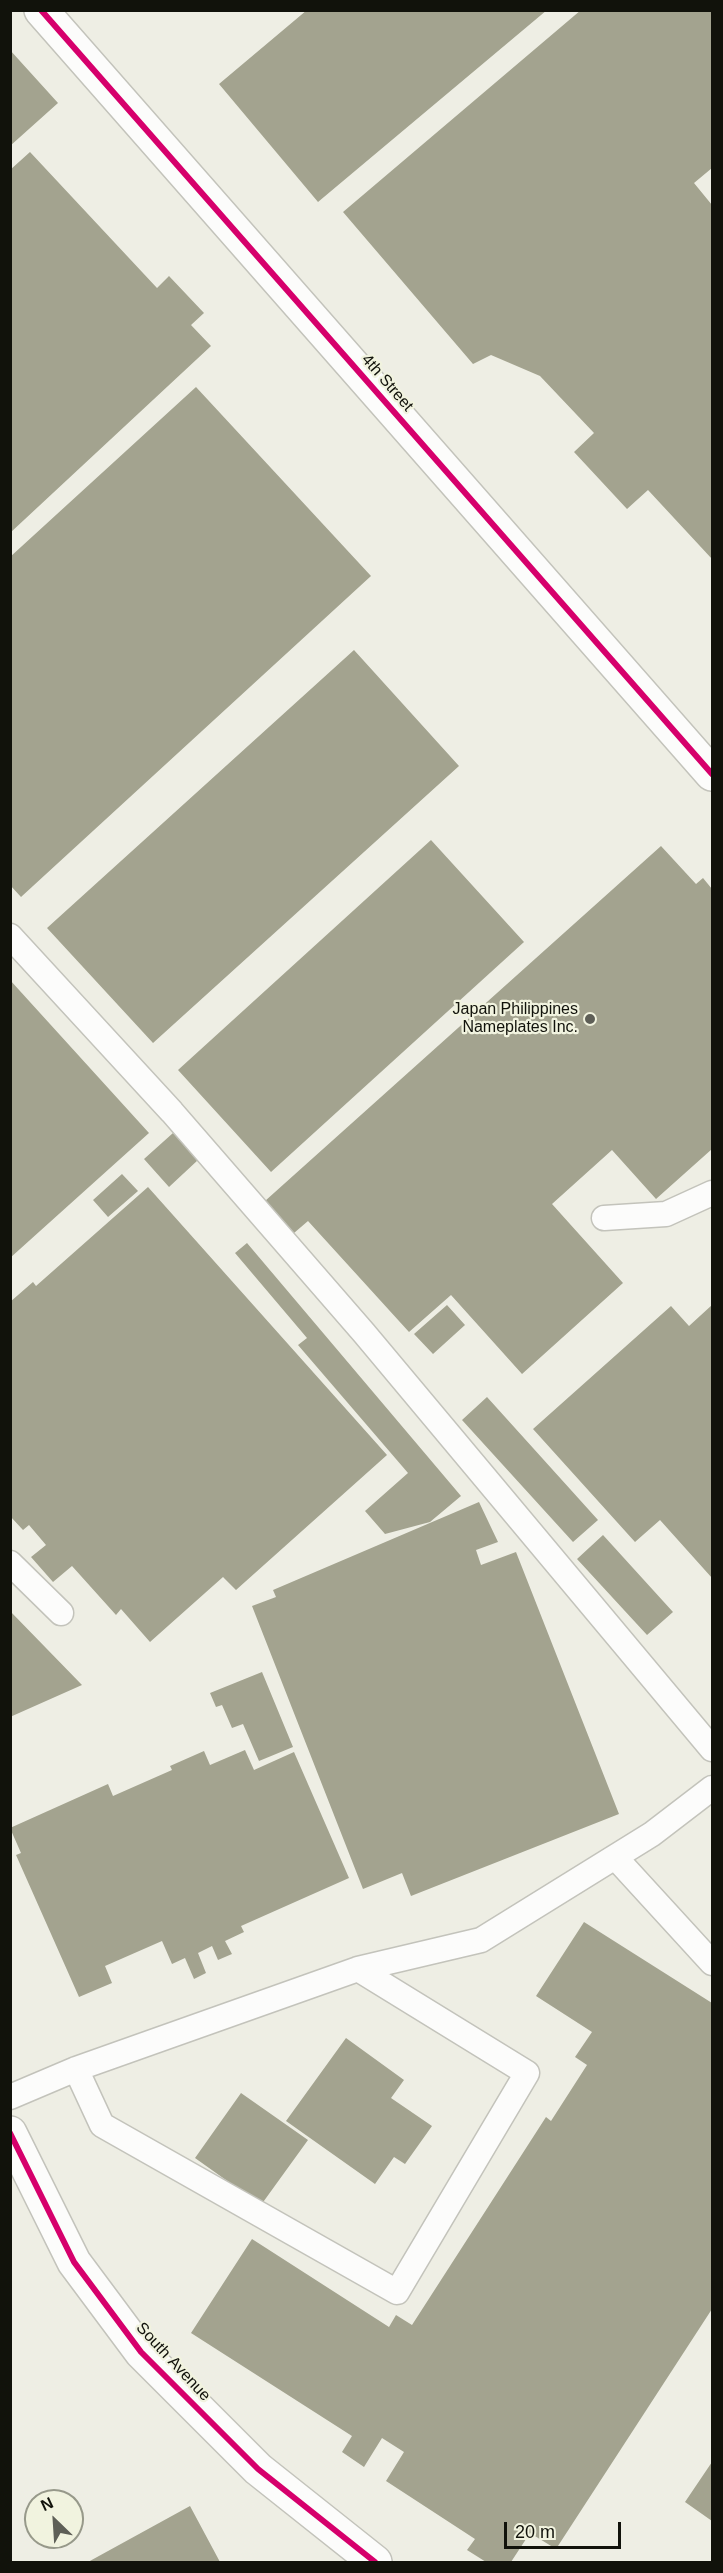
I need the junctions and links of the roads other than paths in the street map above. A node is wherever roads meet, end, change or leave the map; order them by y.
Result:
1 (41, 10) edge
2 (712, 774) edge
3 (10, 936) edge
4 (712, 1193) edge
5 (604, 1218) dead end
6 (10, 1563) edge
7 (61, 1613) dead end
8 (712, 1749) edge
9 (712, 1788) edge
10 (615, 1857) junction
11 (712, 1963) edge
12 (358, 1969) junction
13 (76, 2069) junction
14 (10, 2097) edge
15 (10, 2133) edge
16 (375, 2562) edge

1 - 2 street, 4th Street
3 - 8 lane
4 - 5 lane
6 - 7 lane
9 - 10 lane
10 - 11 lane
10 - 12 lane
12 - 13 lane
12 - 13 lane
13 - 14 lane
15 - 16 street, South Avenue

